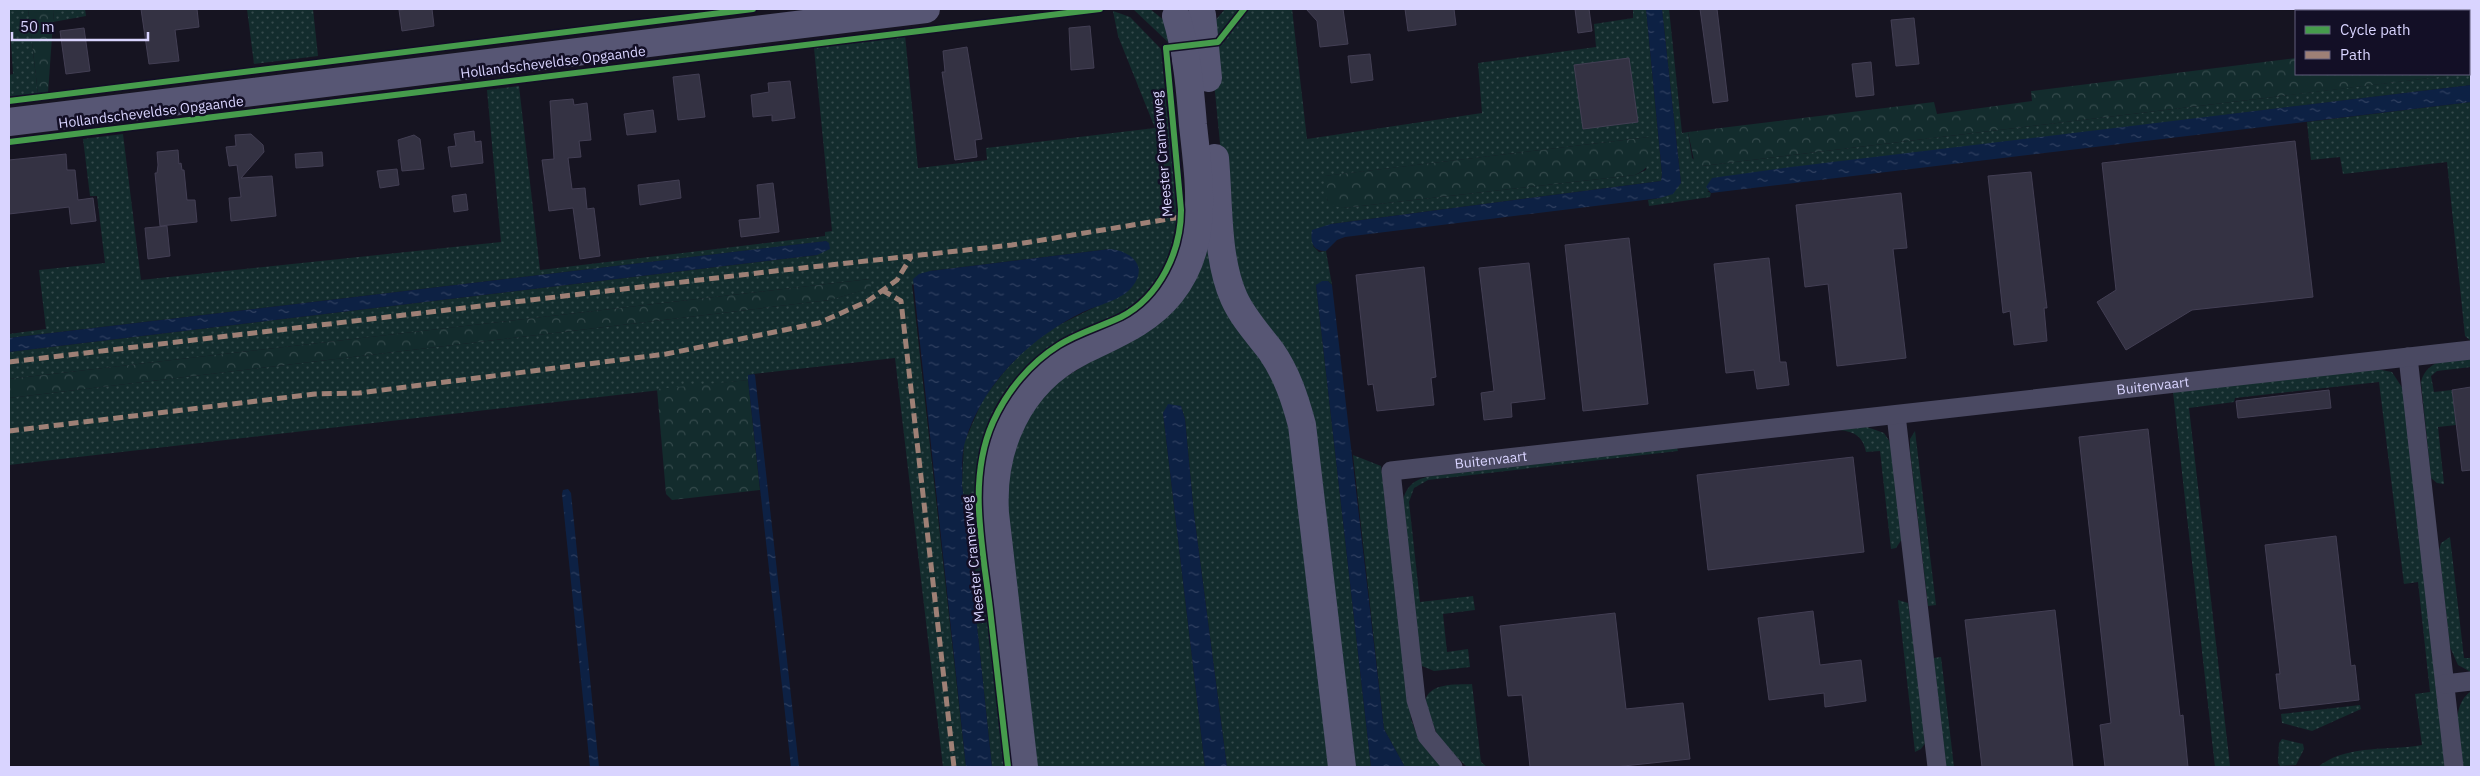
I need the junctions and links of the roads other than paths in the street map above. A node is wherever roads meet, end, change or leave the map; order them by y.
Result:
1 (926, 9) edge
2 (1188, 12) edge
3 (9, 122) edge
4 (2471, 350) edge
5 (2408, 357) junction
6 (1896, 415) junction
7 (2471, 681) edge
8 (2445, 684) junction
9 (1024, 767) edge
10 (1342, 767) edge
11 (1453, 767) edge
12 (1937, 767) edge
13 (2454, 767) edge

1 - 3 main road, Hollandscheveldse Opgaande
2 - 9 main road, Meester Cramerweg
2 - 10 main road, Meester Cramerweg
4 - 5 street, Buitenvaart
5 - 6 street, Buitenvaart
5 - 8 street
6 - 11 street, Buitenvaart
6 - 12 street
7 - 8 street
8 - 13 street

